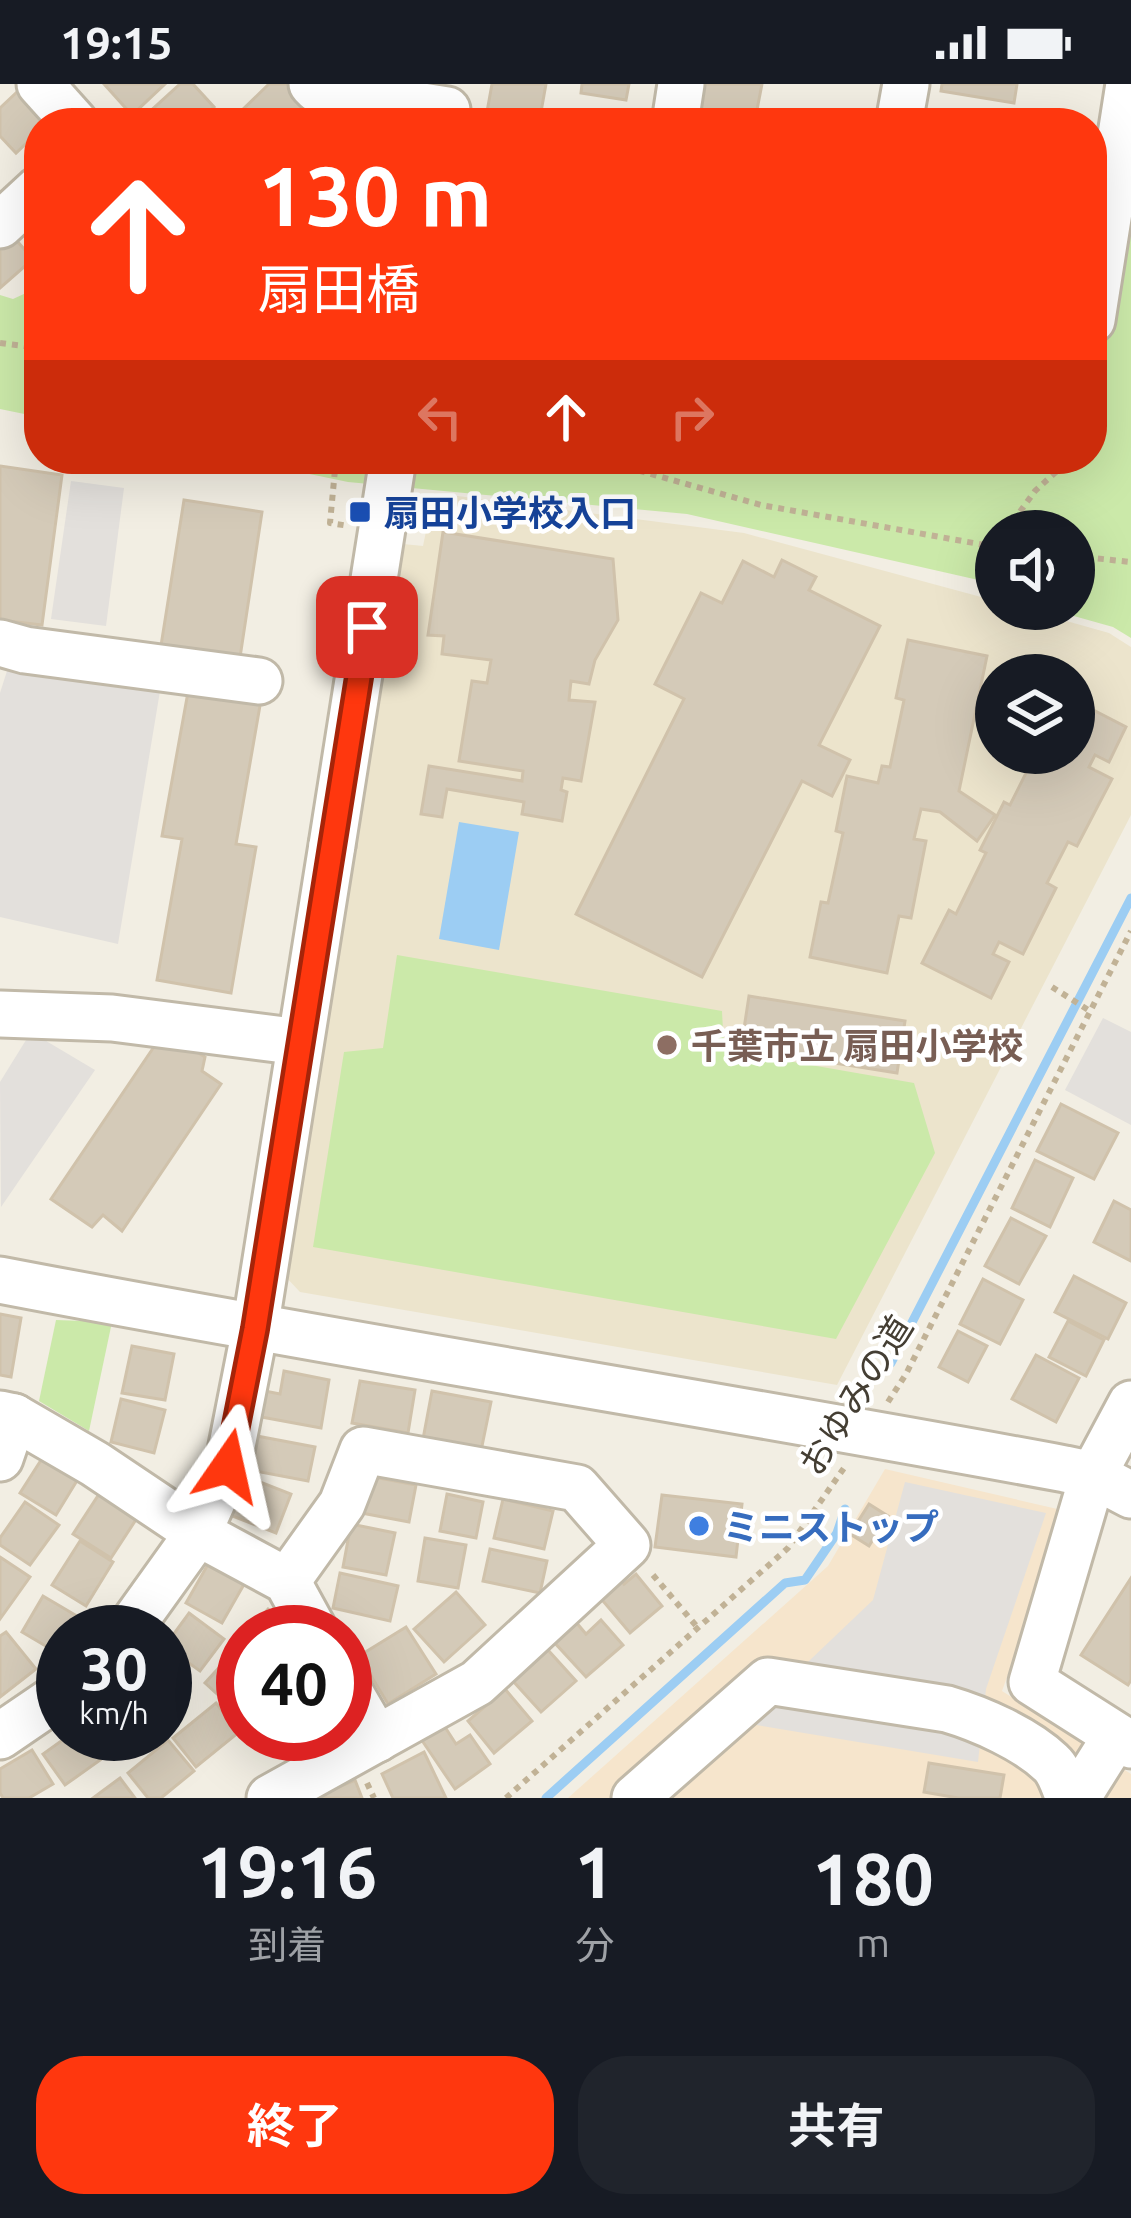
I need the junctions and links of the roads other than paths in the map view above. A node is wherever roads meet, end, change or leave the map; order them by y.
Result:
1 (40, 84) edge
2 (312, 84) edge
3 (1129, 84) edge
4 (448, 106) edge
5 (62, 108) edge
6 (24, 203) edge
7 (1107, 224) edge
8 (0, 225) edge
9 (391, 474) edge
10 (0, 643) edge
11 (259, 681) dead end
12 (0, 1014) edge
13 (300, 1042) junction
14 (0, 1280) edge
15 (255, 1329) junction
16 (1131, 1404) edge
17 (4, 1430) edge
18 (1112, 1485) edge
19 (198, 1533) junction
20 (287, 1580) junction
21 (147, 1605) edge
22 (300, 1605) edge
23 (36, 1711) edge
24 (372, 1730) edge
25 (0, 1736) edge
26 (377, 1739) junction
27 (1124, 1741) edge
28 (269, 1798) edge
29 (634, 1798) edge
30 (1073, 1798) edge

1 - 5 street
2 - 4 street
3 - 7 street
6 - 8 street
9 - 13 street, bridge
10 - 11 street
12 - 13 street
13 - 15 street
14 - 15 street
15 - 18 street
15 - 19 street
16 - 18 street
17 - 19 street
18 - 27 street
19 - 20 street
19 - 21 street
20 - 22 street
20 - 26 street
23 - 25 street
24 - 26 street
26 - 28 street
27 - 30 street
29 - 30 street

